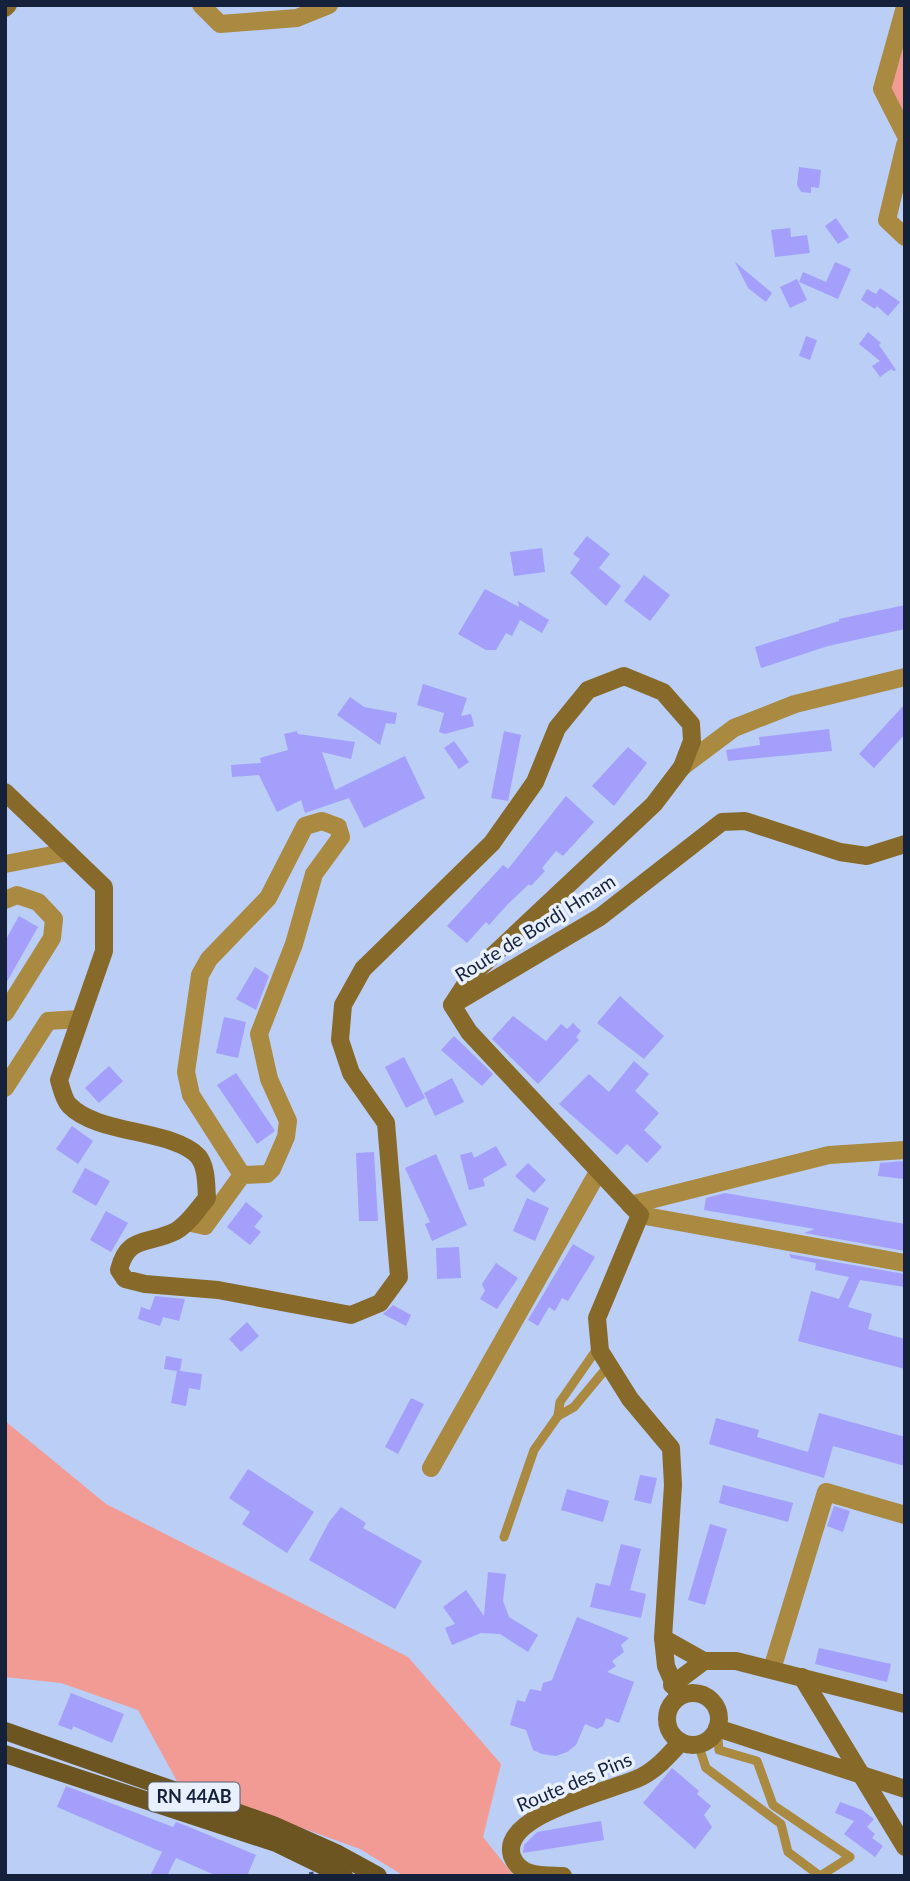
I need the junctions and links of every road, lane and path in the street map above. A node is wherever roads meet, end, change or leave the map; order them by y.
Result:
1 (201, 5) edge
2 (329, 5) edge
3 (905, 7) edge
4 (905, 134) edge
5 (905, 145) edge
6 (905, 237) edge
7 (905, 677) edge
8 (682, 766) junction
9 (5, 792) edge
10 (905, 844) edge
11 (68, 852) junction
12 (5, 864) edge
13 (5, 900) edge
14 (452, 1005) junction
15 (5, 1013) edge
16 (79, 1019) junction
17 (5, 1088) edge
18 (905, 1150) edge
19 (598, 1172) junction
20 (242, 1175) junction
21 (635, 1210) junction
22 (187, 1222) junction
23 (905, 1263) edge
24 (600, 1345) junction
25 (609, 1365) junction
26 (558, 1416) junction
27 (430, 1468) dead end
28 (905, 1514) edge
29 (504, 1537) dead end
30 (663, 1637) junction
31 (704, 1661) junction
32 (772, 1669) junction
33 (802, 1677) junction
34 (676, 1690) junction
35 (904, 1703) edge
36 (717, 1728) junction
37 (5, 1731) edge
38 (690, 1743) junction
39 (5, 1754) edge
40 (866, 1778) junction
41 (905, 1789) edge
42 (773, 1805) junction
43 (781, 1824) junction
44 (905, 1847) edge
45 (344, 1876) edge
46 (378, 1876) edge
47 (563, 1876) edge

1 - 2 street
3 - 4 street
5 - 6 street
7 - 8 street
8 - 14 street
8 - 22 street
9 - 11 street
10 - 14 street, Route de Bordj Hmam
11 - 12 street
11 - 16 street
13 - 15 street
14 - 19 street
16 - 17 street
16 - 22 street
18 - 21 street
19 - 21 street
19 - 27 street
20 - 20 street
20 - 22 street
21 - 23 street
21 - 24 street
24 - 25 street
24 - 26 lane
25 - 26 lane
25 - 30 street
26 - 29 lane
28 - 32 street
30 - 31 street
30 - 34 street
31 - 32 street
31 - 34 street
32 - 33 street
33 - 35 street
33 - 40 street
34 - 36 street
34 - 38 street
36 - 38 street
36 - 40 street
36 - 42 lane
37 - 46 main road, RN 44AB
38 - 43 lane
38 - 47 street, Route des Pins
39 - 45 main road, RN 44AB
40 - 41 street
40 - 44 street
42 - 43 lane
42 - 43 lane

